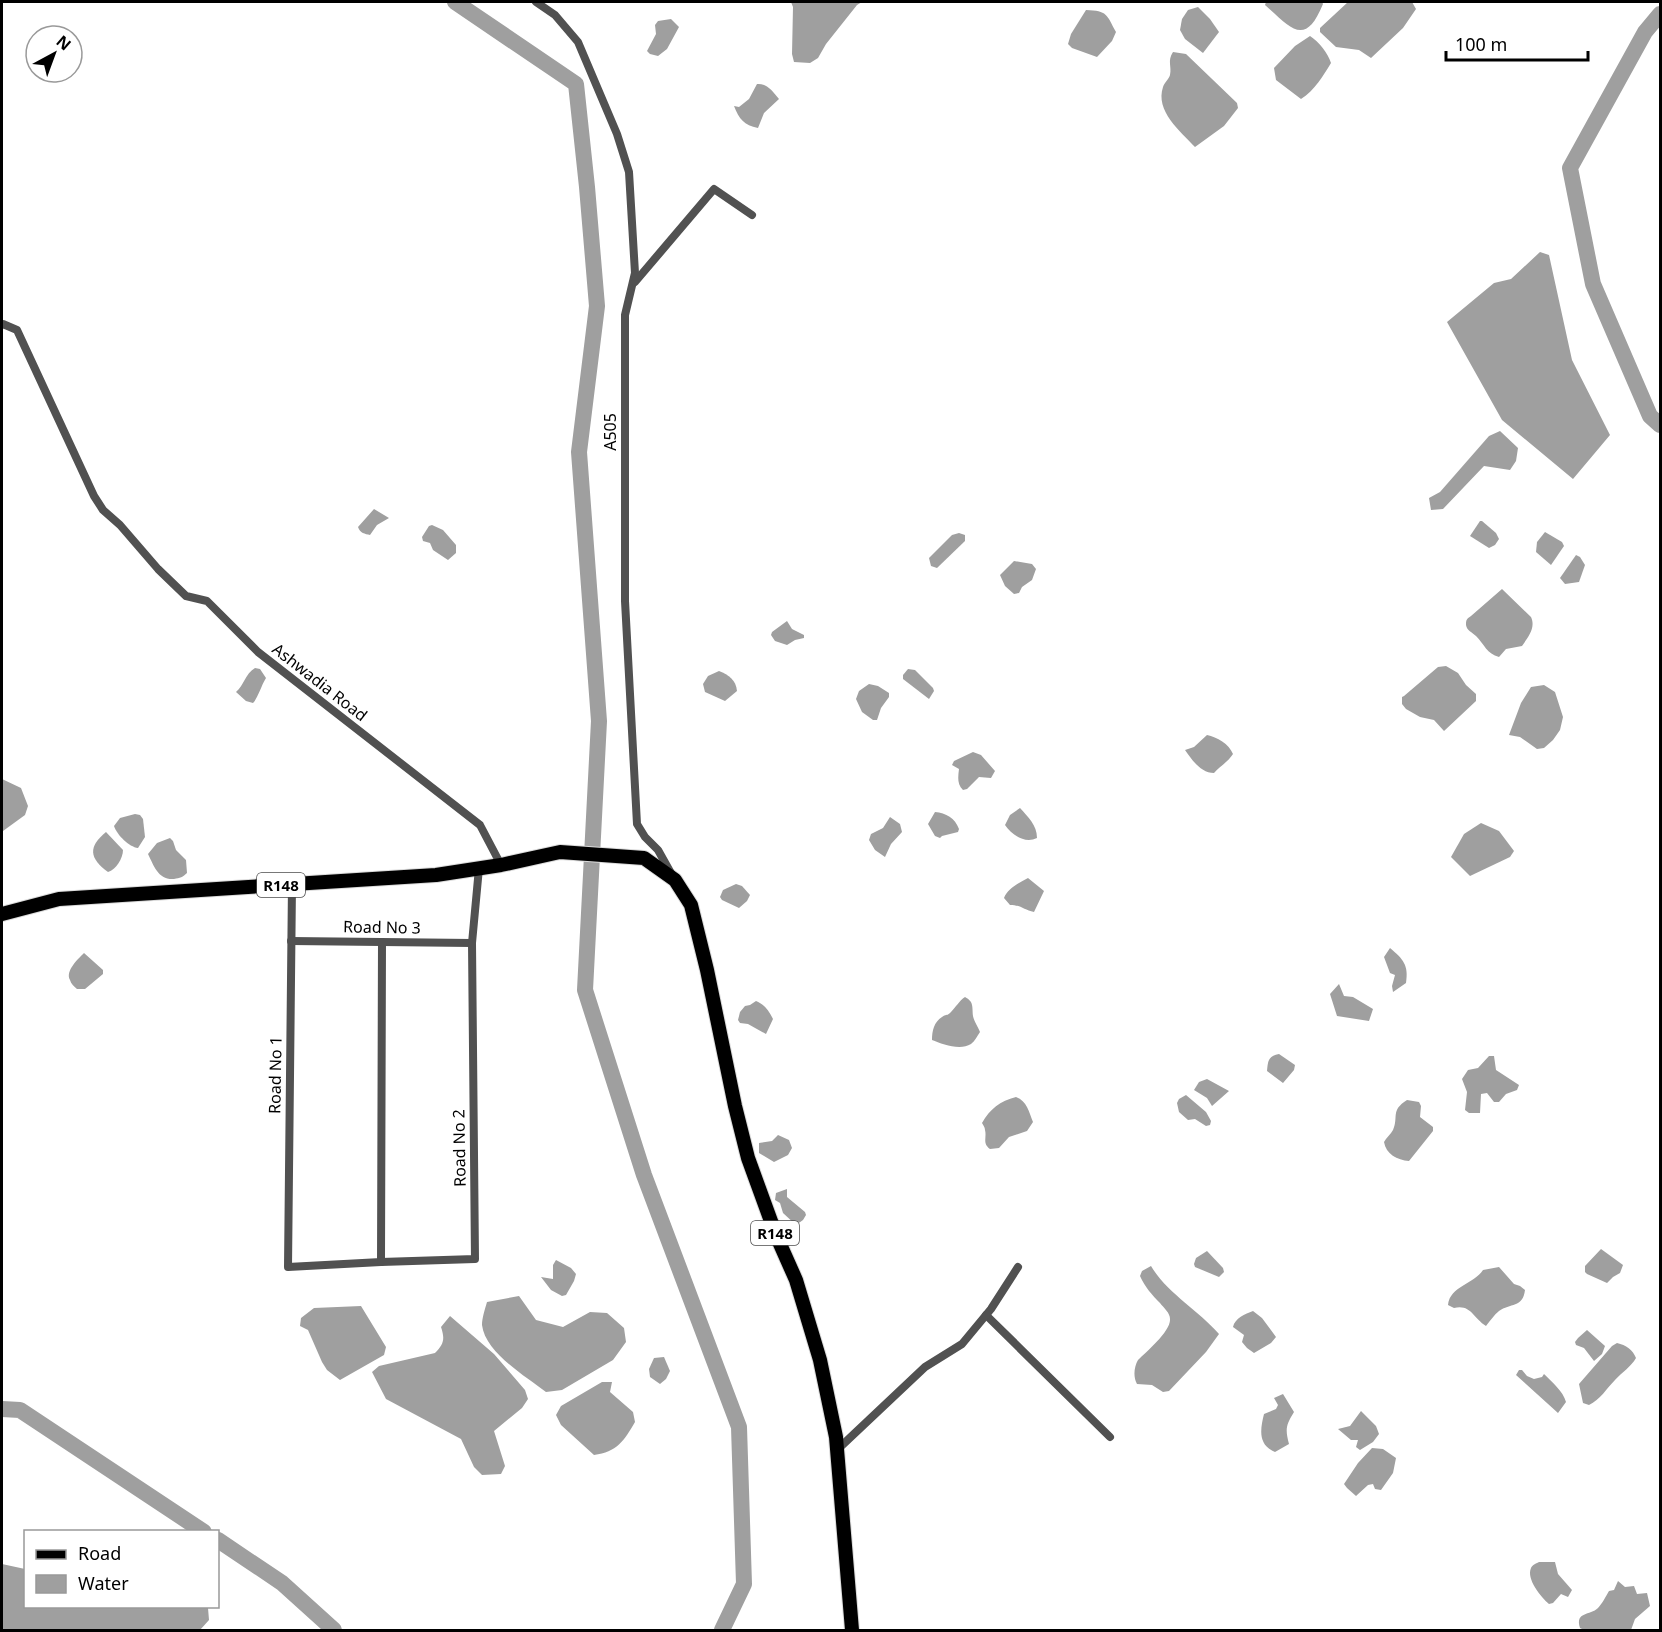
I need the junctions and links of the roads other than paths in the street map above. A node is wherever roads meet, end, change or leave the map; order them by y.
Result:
1 (536, 2) edge
2 (752, 215) dead end
3 (633, 285) junction
4 (2, 325) edge
5 (501, 865) junction
6 (479, 868) junction
7 (675, 880) junction
8 (292, 884) junction
9 (2, 914) edge
10 (291, 941) junction
11 (382, 942) junction
12 (472, 943) junction
13 (381, 1262) junction
14 (1017, 1267) dead end
15 (986, 1315) junction
16 (1110, 1437) dead end
17 (837, 1450) junction
18 (852, 1630) edge

1 - 3 street, A505
2 - 3 street
3 - 7 street, A505
4 - 5 street, Ashwadia Road
5 - 6 main road, R148
5 - 7 main road, R148
6 - 8 main road, R148
6 - 12 street
7 - 17 main road, R148
8 - 9 main road, R148
8 - 10 street, Road No 1
10 - 11 street, Road No 3
10 - 13 street, Road No 1
11 - 12 street, Road No 3
11 - 13 street
12 - 13 street, Road No 2
14 - 15 street
15 - 16 street
15 - 17 street
17 - 18 main road, R148

